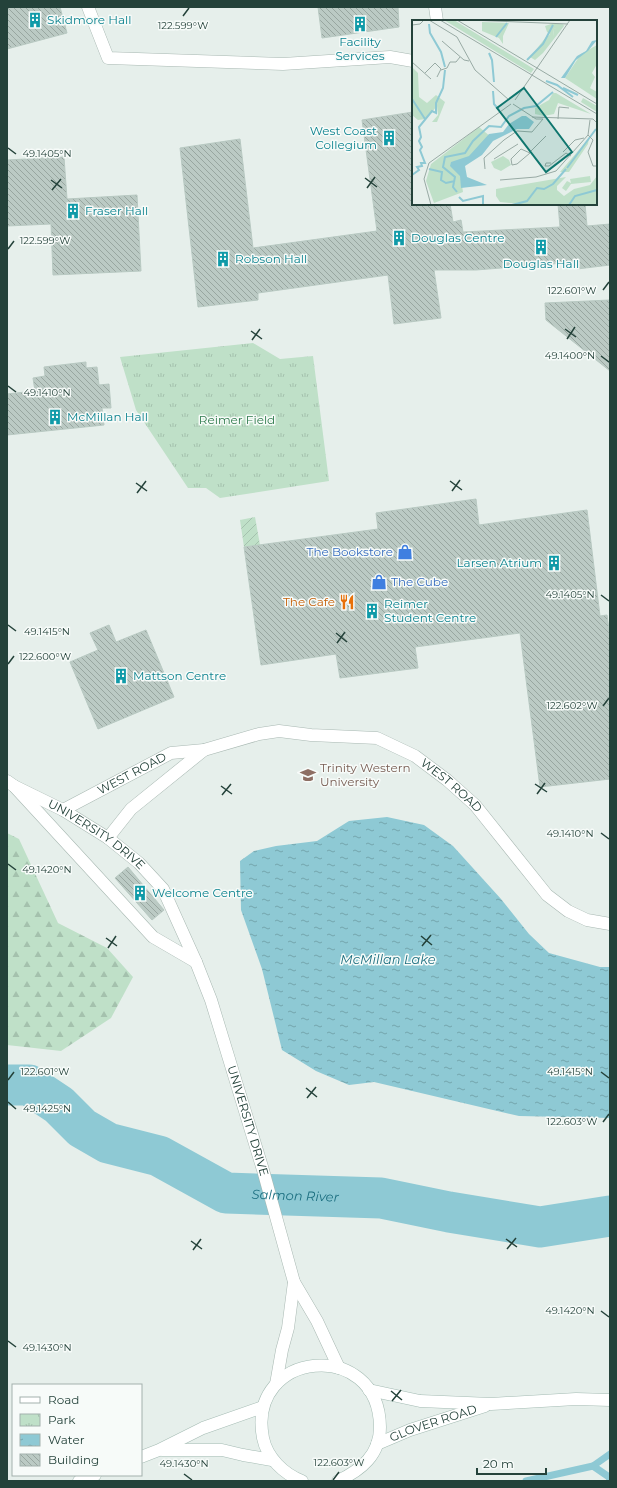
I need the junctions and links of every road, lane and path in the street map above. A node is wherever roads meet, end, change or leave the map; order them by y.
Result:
1 (88, 7) edge
2 (435, 7) edge
3 (437, 20) edge
4 (412, 61) edge
5 (204, 750) junction
6 (11, 784) edge
7 (63, 810) junction
8 (108, 838) junction
9 (610, 924) edge
10 (196, 962) junction
11 (293, 1277) junction
12 (339, 1368) junction
13 (276, 1384) junction
14 (369, 1390) junction
15 (610, 1400) edge
16 (491, 1404) junction
17 (263, 1407) junction
18 (377, 1444) junction
19 (159, 1450) junction
20 (142, 1457) edge
21 (272, 1460) junction
22 (92, 1476) edge
23 (79, 1481) edge
24 (302, 1481) edge
25 (338, 1481) edge

1 - 4 street
2 - 3 street
5 - 7 street, WEST ROAD
5 - 8 street, WEST ROAD
5 - 9 street, WEST ROAD
6 - 7 street, UNIVERSITY DRIVE
6 - 10 street, UNIVERSITY DRIVE
7 - 8 street, UNIVERSITY DRIVE
8 - 10 street, UNIVERSITY DRIVE
10 - 11 street, UNIVERSITY DRIVE
11 - 12 street, UNIVERSITY DRIVE
11 - 13 street, UNIVERSITY DRIVE
12 - 13 street
12 - 14 street
13 - 17 street
14 - 16 street, GLOVER ROAD
14 - 18 street
15 - 16 street, GLOVER ROAD
16 - 18 street, GLOVER ROAD
17 - 19 street
17 - 21 street
18 - 25 street
19 - 20 street
19 - 21 street
21 - 24 street
22 - 23 street

